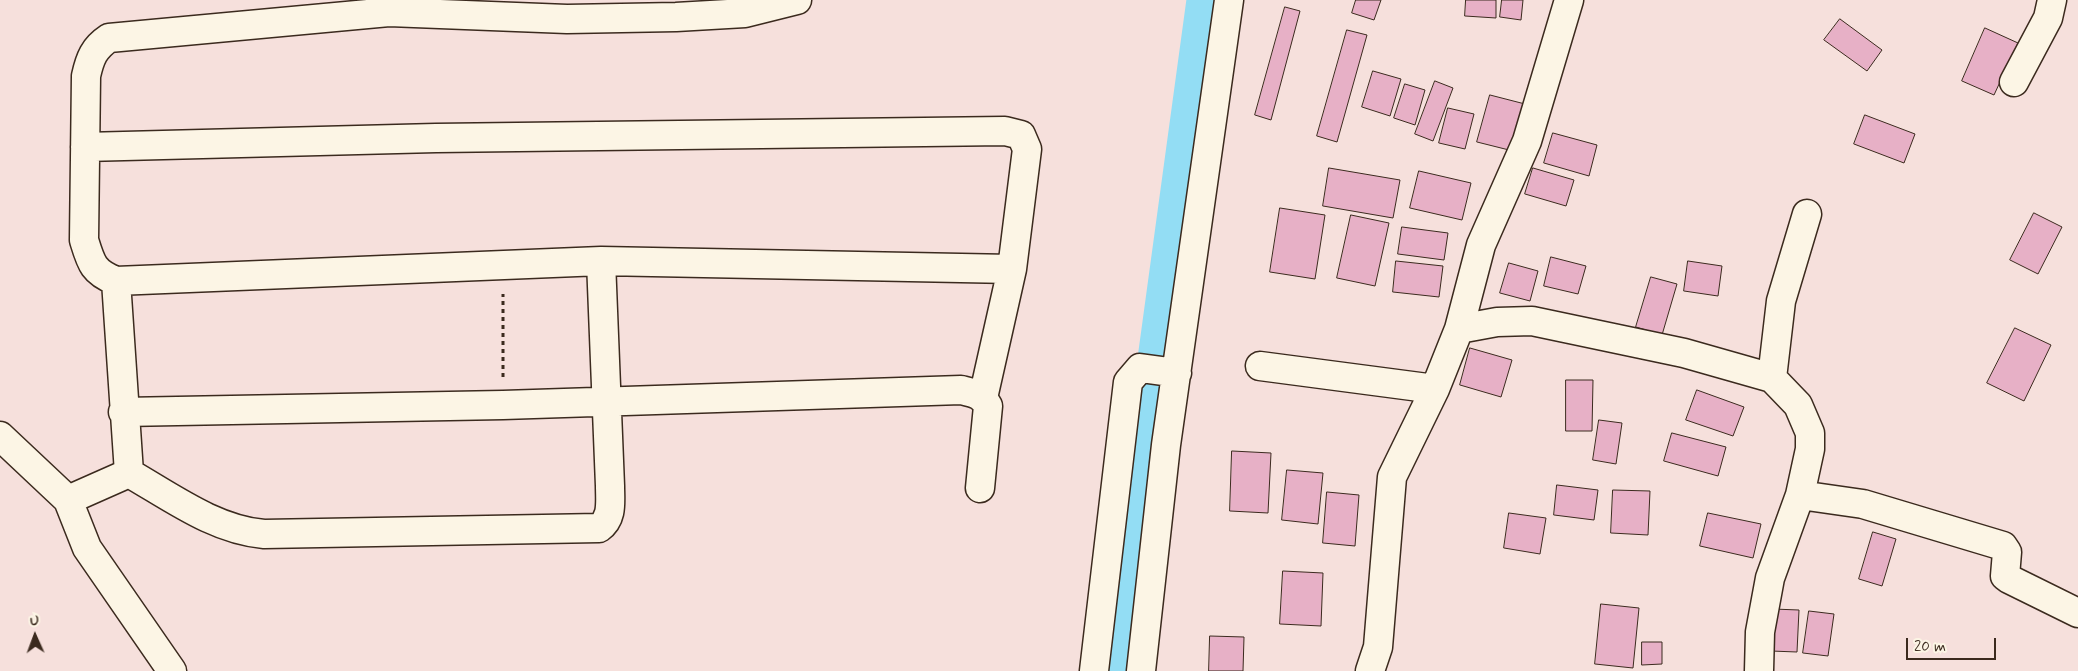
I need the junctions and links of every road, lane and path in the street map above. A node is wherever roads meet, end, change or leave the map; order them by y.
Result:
1 (797, 0) edge
2 (1229, 0) edge
3 (1569, 0) edge
4 (2052, 0) edge
5 (677, 8) edge
6 (2014, 82) dead end
7 (85, 147) junction
8 (1807, 214) dead end
9 (601, 261) junction
10 (503, 263) junction
11 (1012, 269) junction
12 (116, 280) junction
13 (1459, 329) junction
14 (1260, 366) dead end
15 (1172, 372) junction
16 (1772, 378) junction
17 (1435, 389) junction
18 (983, 398) junction
19 (605, 400) junction
20 (503, 405) junction
21 (123, 412) junction
22 (0, 436) edge
23 (129, 473) junction
24 (980, 488) dead end
25 (1800, 496) junction
26 (68, 500) junction
27 (2078, 613) edge
28 (172, 671) edge
29 (1094, 671) edge
30 (1141, 671) edge
31 (1370, 671) edge
32 (1760, 671) edge

1 - 5 street
2 - 15 street
3 - 13 street
4 - 6 street
5 - 7 street
7 - 11 street
7 - 12 street
8 - 16 street
9 - 10 street
9 - 11 street
9 - 19 street
10 - 12 street
10 - 20 path
11 - 18 street
12 - 21 street
13 - 16 street
13 - 17 street
14 - 17 street
15 - 29 street
15 - 30 street
16 - 25 street
17 - 31 street
18 - 19 street
18 - 24 street
19 - 20 street
19 - 23 street
20 - 21 street
21 - 23 street
22 - 26 street
23 - 26 street
25 - 27 street
25 - 32 street
26 - 28 street

